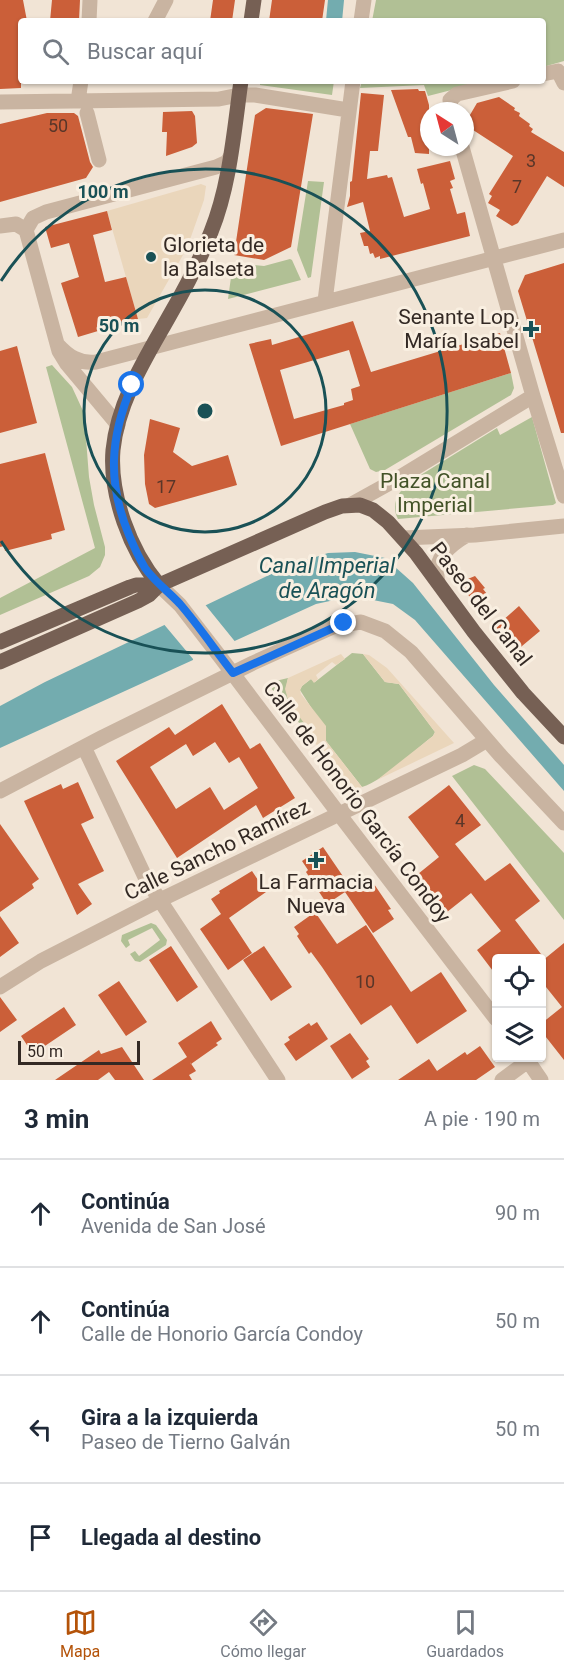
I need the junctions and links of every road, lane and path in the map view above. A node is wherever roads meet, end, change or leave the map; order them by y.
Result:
1 (90, 0) edge
2 (166, 0) edge
3 (254, 0) edge
4 (364, 0) edge
5 (89, 18) edge
6 (157, 18) edge
7 (251, 18) edge
8 (361, 18) edge
9 (546, 73) edge
10 (564, 83) edge
11 (81, 84) edge
12 (352, 84) edge
13 (501, 84) edge
14 (240, 88) edge
15 (0, 102) edge
16 (450, 102) edge
17 (83, 107) junction
18 (348, 110) junction
19 (465, 156) edge
20 (231, 157) junction
21 (99, 160) dead end
22 (0, 226) edge
23 (26, 230) junction
24 (564, 240) edge
25 (494, 258) junction
26 (325, 302) junction
27 (57, 344) junction
28 (152, 347) junction
29 (533, 396) junction
30 (118, 425) junction
31 (564, 496) edge
32 (350, 505) junction
33 (564, 526) edge
34 (468, 535) junction
35 (403, 538) junction
36 (438, 582) junction
37 (159, 585) junction
38 (0, 642) edge
39 (0, 662) edge
40 (233, 673) junction
41 (564, 737) edge
42 (487, 740) junction
43 (84, 747) junction
44 (0, 791) edge
45 (339, 814) junction
46 (564, 823) edge
47 (160, 900) junction
48 (0, 987) edge
49 (492, 1014) edge
50 (523, 1062) edge
51 (529, 1062) edge
52 (278, 1080) edge
53 (502, 1080) edge
54 (541, 1080) edge

1 - 5 street
2 - 6 street
3 - 7 main road
4 - 8 street
9 - 10 street
11 - 17 street
12 - 18 street
13 - 16 street
14 - 17 street
14 - 18 street
14 - 20 main road
15 - 17 street
17 - 21 street
18 - 26 street
19 - 25 street
20 - 23 street
20 - 28 main road
22 - 23 street
23 - 27 street
24 - 25 street
25 - 26 street
25 - 29 street
26 - 28 street
27 - 28 street
27 - 30 street
28 - 30 main road
29 - 31 street
29 - 32 street
30 - 37 main road
32 - 35 main road, Paseo del Canal
32 - 37 main road
33 - 34 street
34 - 35 street
34 - 36 street
35 - 36 main road, Paseo del Canal
36 - 41 main road, Paseo del Canal
37 - 38 main road
37 - 39 main road
37 - 40 street, Calle de Honorio García Condoy
40 - 42 street
40 - 43 street
40 - 45 street, Calle de Honorio García Condoy
42 - 45 street, Calle Sancho Ramírez
42 - 46 street
43 - 44 street
43 - 47 street
45 - 47 street, Calle Sancho Ramírez
45 - 49 street, Calle de Honorio García Condoy
47 - 48 street, Calle Sancho Ramírez
47 - 52 street
50 - 53 street
51 - 54 street

